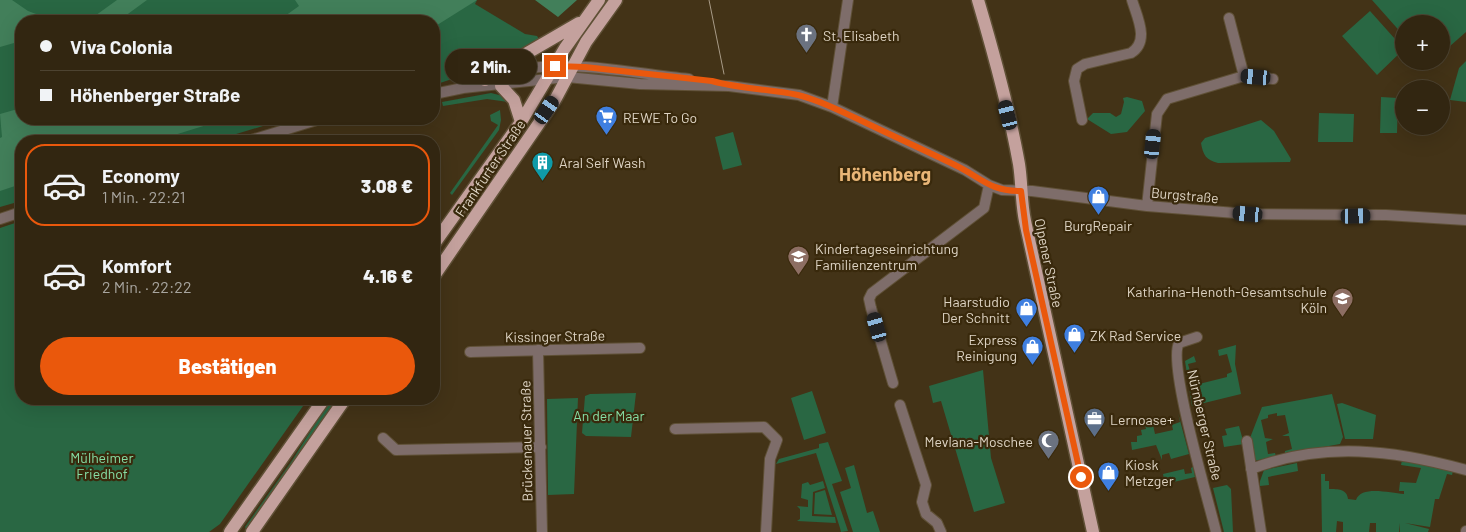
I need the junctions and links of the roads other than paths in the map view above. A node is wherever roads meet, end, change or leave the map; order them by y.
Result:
1 (599, 0) edge
2 (616, 0) edge
3 (848, 0) edge
4 (978, 0) edge
5 (1132, 0) edge
6 (1229, 18) dead end
7 (586, 19) junction
8 (555, 66) junction
9 (569, 72) junction
10 (1244, 76) junction
11 (549, 78) junction
12 (1273, 79) dead end
13 (485, 80) junction
14 (501, 86) junction
15 (463, 88) junction
16 (440, 93) edge
17 (832, 107) junction
18 (1082, 120) dead end
19 (521, 122) junction
20 (300, 125) edge
21 (268, 135) edge
22 (989, 186) junction
23 (1021, 191) junction
24 (1147, 206) junction
25 (458, 210) junction
26 (15, 214) edge
27 (0, 219) edge
28 (1466, 220) edge
29 (472, 221) junction
30 (440, 236) edge
31 (440, 267) edge
32 (1197, 337) dead end
33 (640, 348) dead end
34 (538, 350) junction
35 (470, 352) dead end
36 (893, 383) dead end
37 (320, 405) edge
38 (342, 405) edge
39 (900, 405) dead end
40 (675, 429) dead end
41 (383, 438) dead end
42 (1247, 441) dead end
43 (541, 447) junction
44 (1251, 469) junction
45 (1466, 470) edge
46 (233, 531) edge
47 (252, 532) edge
48 (542, 532) edge
49 (766, 532) edge
50 (940, 532) edge
51 (1093, 532) edge
52 (1216, 532) edge
53 (1261, 532) edge

1 - 7 main road, Frankfurter Straße
2 - 9 main road, Frankfurter Straße
3 - 17 street
4 - 23 main road, Olpener Straße
5 - 18 street
6 - 10 street
7 - 8 main road, Frankfurter Straße
7 - 13 main road
8 - 9 street
8 - 11 main road, Frankfurter Straße
8 - 13 street
9 - 11 street
9 - 17 street
9 - 29 main road, Frankfurter Straße
10 - 12 street
10 - 24 street
11 - 14 street
11 - 19 main road, Frankfurter Straße
13 - 15 street
14 - 15 street
14 - 19 main road
15 - 16 street
17 - 22 street
19 - 25 main road, Frankfurter Straße
20 - 21 street
22 - 23 street, Burgstraße
22 - 36 street
23 - 24 street, Burgstraße
23 - 51 main road, Olpener Straße
24 - 28 street, Burgstraße
25 - 29 main road
25 - 30 main road, Frankfurter Straße
26 - 27 street
29 - 31 main road, Frankfurter Straße
32 - 52 street, Nürnberger Straße
33 - 34 street, Kissinger Straße
34 - 35 street, Kissinger Straße
34 - 43 street, Brückenauer Straße
37 - 46 main road
38 - 47 main road
39 - 50 street
40 - 49 street
41 - 43 street
42 - 44 street
43 - 48 street, Brückenauer Straße
44 - 45 street
44 - 53 street

